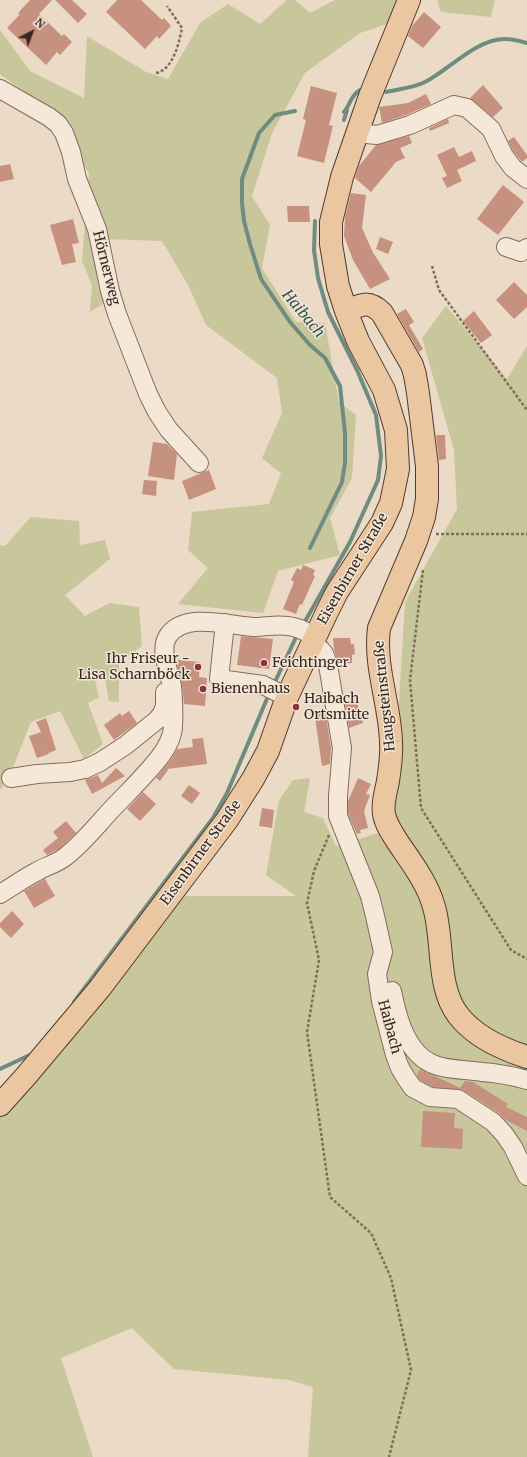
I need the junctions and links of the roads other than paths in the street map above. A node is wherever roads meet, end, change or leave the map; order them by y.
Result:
1 (409, 0) edge
2 (0, 89) edge
3 (356, 133) junction
4 (527, 179) edge
5 (346, 311) junction
6 (199, 463) dead end
7 (225, 623) junction
8 (307, 635) junction
9 (167, 666) junction
10 (275, 691) junction
11 (10, 778) dead end
12 (0, 894) edge
13 (383, 952) junction
14 (527, 1057) edge
15 (527, 1080) edge
16 (0, 1105) edge
17 (527, 1176) edge

1 - 3 main road, Eisenbirner Straße
2 - 6 street, Hörnerweg
3 - 4 street
3 - 5 main road, Eisenbirner Straße
5 - 8 main road, Eisenbirner Straße
5 - 14 main road, Haugsteinstraße
7 - 8 street
7 - 9 street
7 - 10 street
8 - 10 main road, Eisenbirner Straße
8 - 13 street, Haibach
9 - 11 street
9 - 12 street
10 - 16 main road, Eisenbirner Straße
13 - 15 street
13 - 17 street, Haibach

